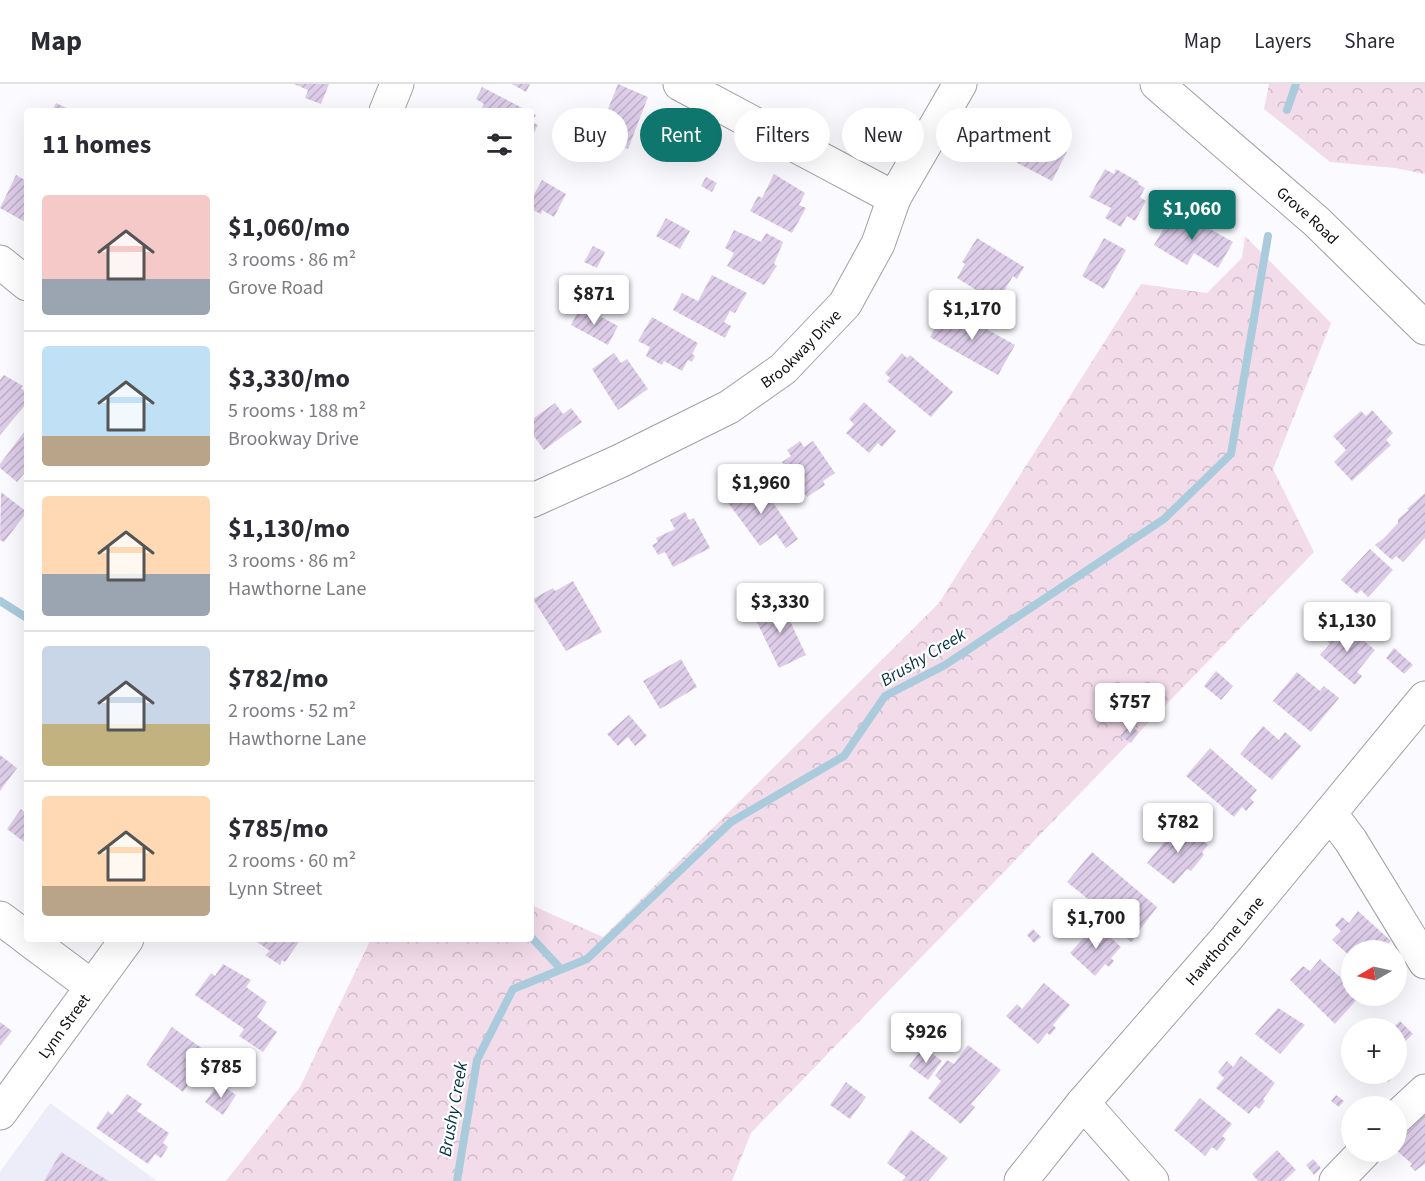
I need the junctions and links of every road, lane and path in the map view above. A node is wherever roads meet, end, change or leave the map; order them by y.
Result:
1 (397, 84) edge
2 (680, 84) edge
3 (960, 84) edge
4 (1158, 84) edge
5 (387, 108) edge
6 (894, 198) junction
7 (0, 262) edge
8 (24, 282) edge
9 (1425, 328) edge
10 (534, 500) edge
11 (1419, 719) edge
12 (1330, 813) junction
13 (0, 918) edge
14 (24, 935) edge
15 (33, 942) edge
16 (125, 942) edge
17 (1425, 962) edge
18 (91, 986) junction
19 (1425, 1091) edge
20 (1083, 1103) junction
21 (1407, 1108) edge
22 (0, 1113) edge
23 (1354, 1162) edge
24 (1021, 1181) edge
25 (1152, 1181) edge
26 (1336, 1181) edge

1 - 5 street
2 - 6 street
3 - 6 street, Brookway Drive
4 - 9 street, Grove Road
6 - 10 street, Brookway Drive
7 - 8 street
11 - 12 street, Hawthorne Lane
12 - 17 street
12 - 20 street, Hawthorne Lane
13 - 14 street
15 - 18 street
16 - 18 street, Lynn Street
18 - 22 street, Lynn Street
19 - 21 street
20 - 24 street, Hawthorne Lane
20 - 25 street
23 - 26 street

